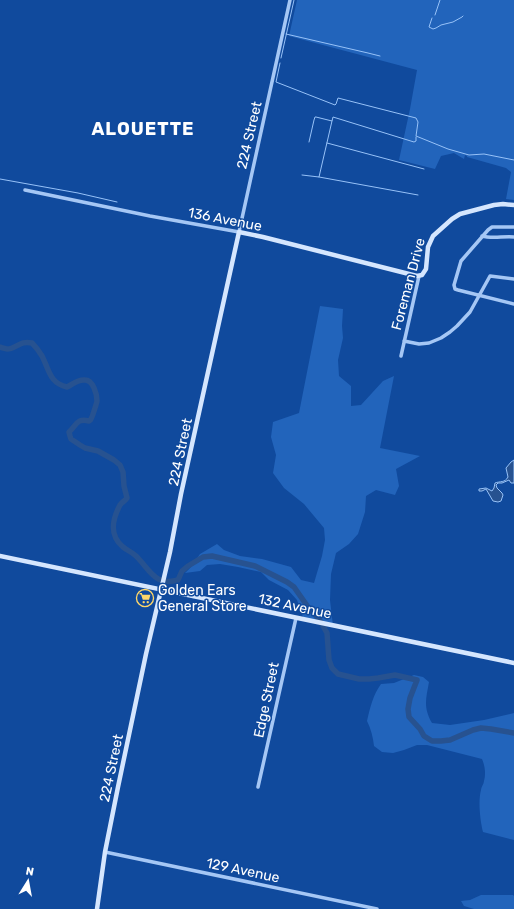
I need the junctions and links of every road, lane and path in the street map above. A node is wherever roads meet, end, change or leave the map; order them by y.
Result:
1 (290, 0) edge
2 (25, 190) dead end
3 (514, 205) edge
4 (514, 227) edge
5 (239, 232) junction
6 (482, 236) junction
7 (514, 237) edge
8 (419, 276) junction
9 (514, 280) edge
10 (479, 295) junction
11 (514, 304) edge
12 (404, 341) junction
13 (401, 356) dead end
14 (0, 556) edge
15 (162, 588) junction
16 (296, 618) junction
17 (514, 663) edge
18 (258, 787) dead end
19 (105, 852) junction
20 (97, 909) edge
21 (377, 909) edge

1 - 5 street, 224 Street
2 - 5 street, 136 Avenue
3 - 8 street, Foreman Drive
4 - 6 street
5 - 8 street, 136 Avenue
5 - 15 street, 224 Street
6 - 7 street
6 - 10 street
8 - 12 street, Foreman Drive
9 - 10 street
10 - 11 street
10 - 12 street
12 - 13 street, Foreman Drive
14 - 15 street, 132 Avenue
15 - 16 street, 132 Avenue
15 - 19 street, 224 Street
16 - 17 street, 132 Avenue
16 - 18 street, Edge Street
19 - 20 street, 224 Street
19 - 21 street, 129 Avenue

